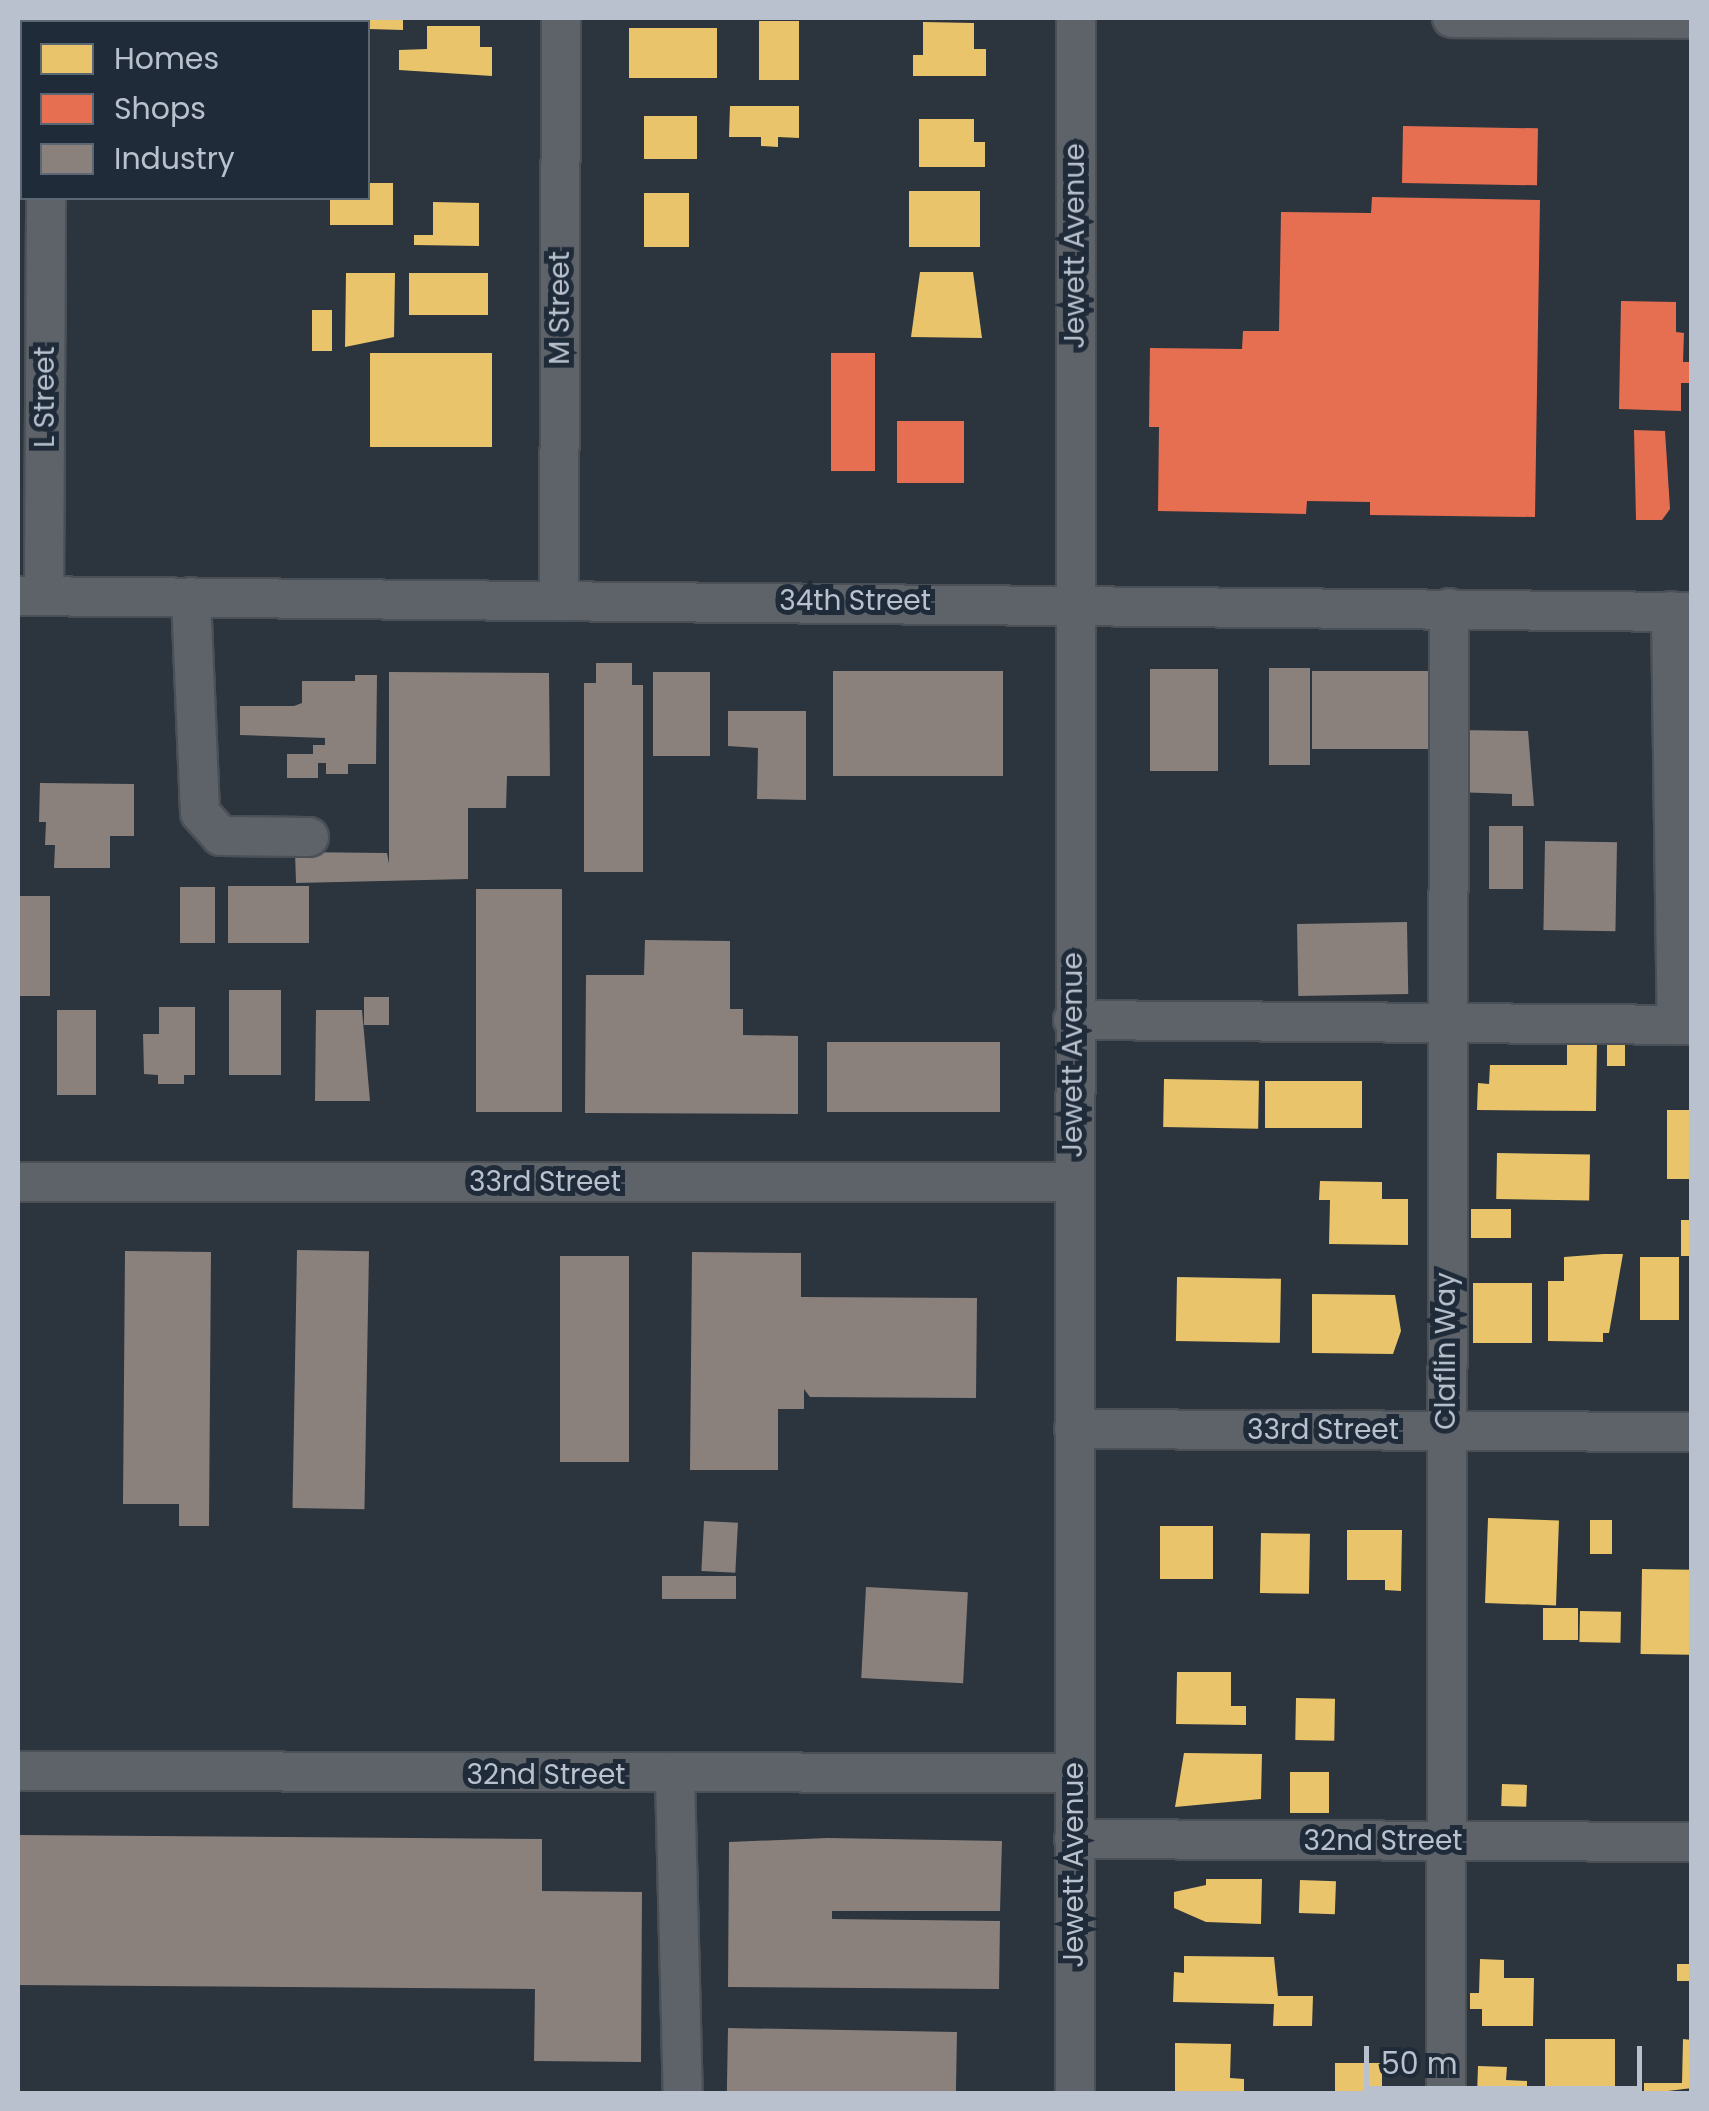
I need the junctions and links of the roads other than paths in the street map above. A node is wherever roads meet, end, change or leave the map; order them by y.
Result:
1 (561, 18) edge
2 (1076, 18) edge
3 (1452, 18) edge
4 (1658, 18) edge
5 (1692, 19) edge
6 (46, 200) edge
7 (31, 596) edge
8 (191, 597) junction
9 (559, 599) junction
10 (1074, 602) junction
11 (1449, 608) junction
12 (1681, 612) edge
13 (308, 838) dead end
14 (1073, 1020) junction
15 (1447, 1023) junction
16 (1684, 1025) edge
17 (18, 1182) edge
18 (1073, 1182) junction
19 (1074, 1428) junction
20 (1446, 1430) junction
21 (1692, 1432) edge
22 (18, 1770) edge
23 (1074, 1774) junction
24 (675, 1776) junction
25 (1074, 1839) junction
26 (1446, 1841) junction
27 (1692, 1842) edge
28 (683, 2094) edge
29 (1075, 2094) edge
30 (1446, 2094) edge

1 - 9 street, M Street
2 - 10 street, Jewett Avenue
3 - 4 street
4 - 5 street
6 - 7 street, L Street
7 - 8 street, 34th Street
8 - 9 street, 34th Street
8 - 13 street
9 - 10 street, 34th Street
10 - 11 street, 34th Street
10 - 14 street, Jewett Avenue
11 - 12 street, 34th Street
11 - 15 street, Claflin Way
12 - 16 street
14 - 15 street
14 - 18 street, Jewett Avenue
15 - 16 street
15 - 20 street, Claflin Way
17 - 18 street, 33rd Street
18 - 19 street, Jewett Avenue
19 - 20 street, 33rd Street
19 - 23 street, Jewett Avenue
20 - 21 street, 33rd Street
20 - 26 street, Claflin Way
22 - 24 street, 32nd Street
23 - 24 street, 32nd Street
23 - 25 street, Jewett Avenue
24 - 28 street
25 - 26 street, 32nd Street
25 - 29 street, Jewett Avenue
26 - 27 street, 32nd Street
26 - 30 street, Claflin Way

